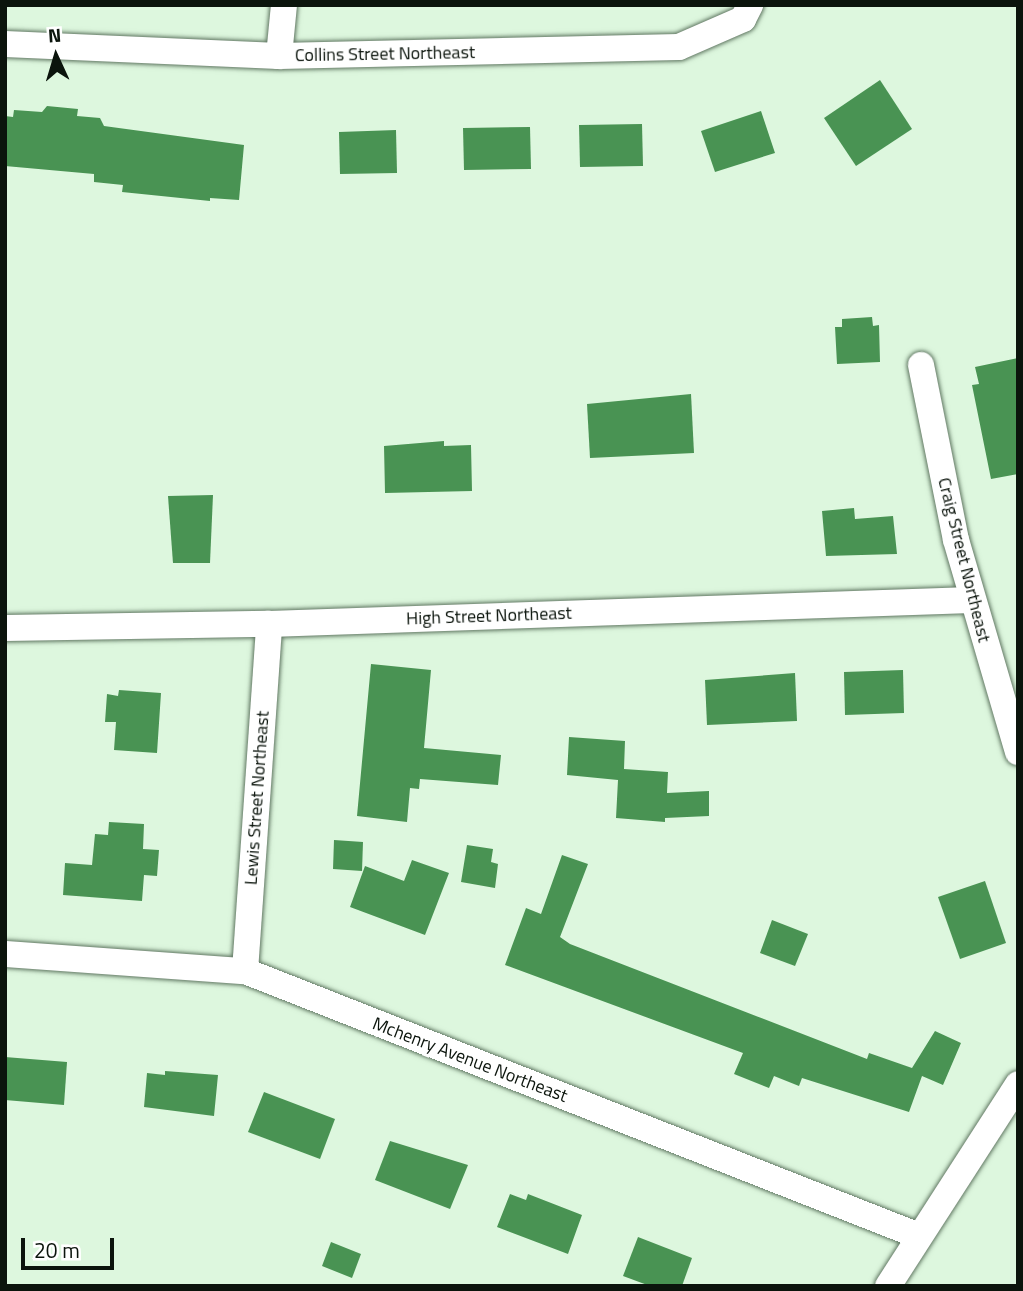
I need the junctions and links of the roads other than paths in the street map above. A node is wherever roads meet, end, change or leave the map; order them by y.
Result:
1 (284, 5) edge
2 (750, 5) edge
3 (5, 44) edge
4 (279, 56) junction
5 (921, 365) dead end
6 (972, 600) junction
7 (269, 624) junction
8 (5, 628) edge
9 (1018, 752) edge
10 (5, 954) edge
11 (245, 971) junction
12 (1018, 1084) edge
13 (919, 1236) junction
14 (888, 1286) edge

1 - 4 street
2 - 4 street, Collins Street Northeast
3 - 4 street, Collins Street Northeast
5 - 6 street, Craig Street Northeast
6 - 7 street, High Street Northeast
6 - 9 street, Craig Street Northeast
7 - 8 street, High Street Northeast
7 - 11 street, Lewis Street Northeast
10 - 11 street, Mchenry Avenue Northeast
11 - 13 street, Mchenry Avenue Northeast
12 - 13 street
13 - 14 street

